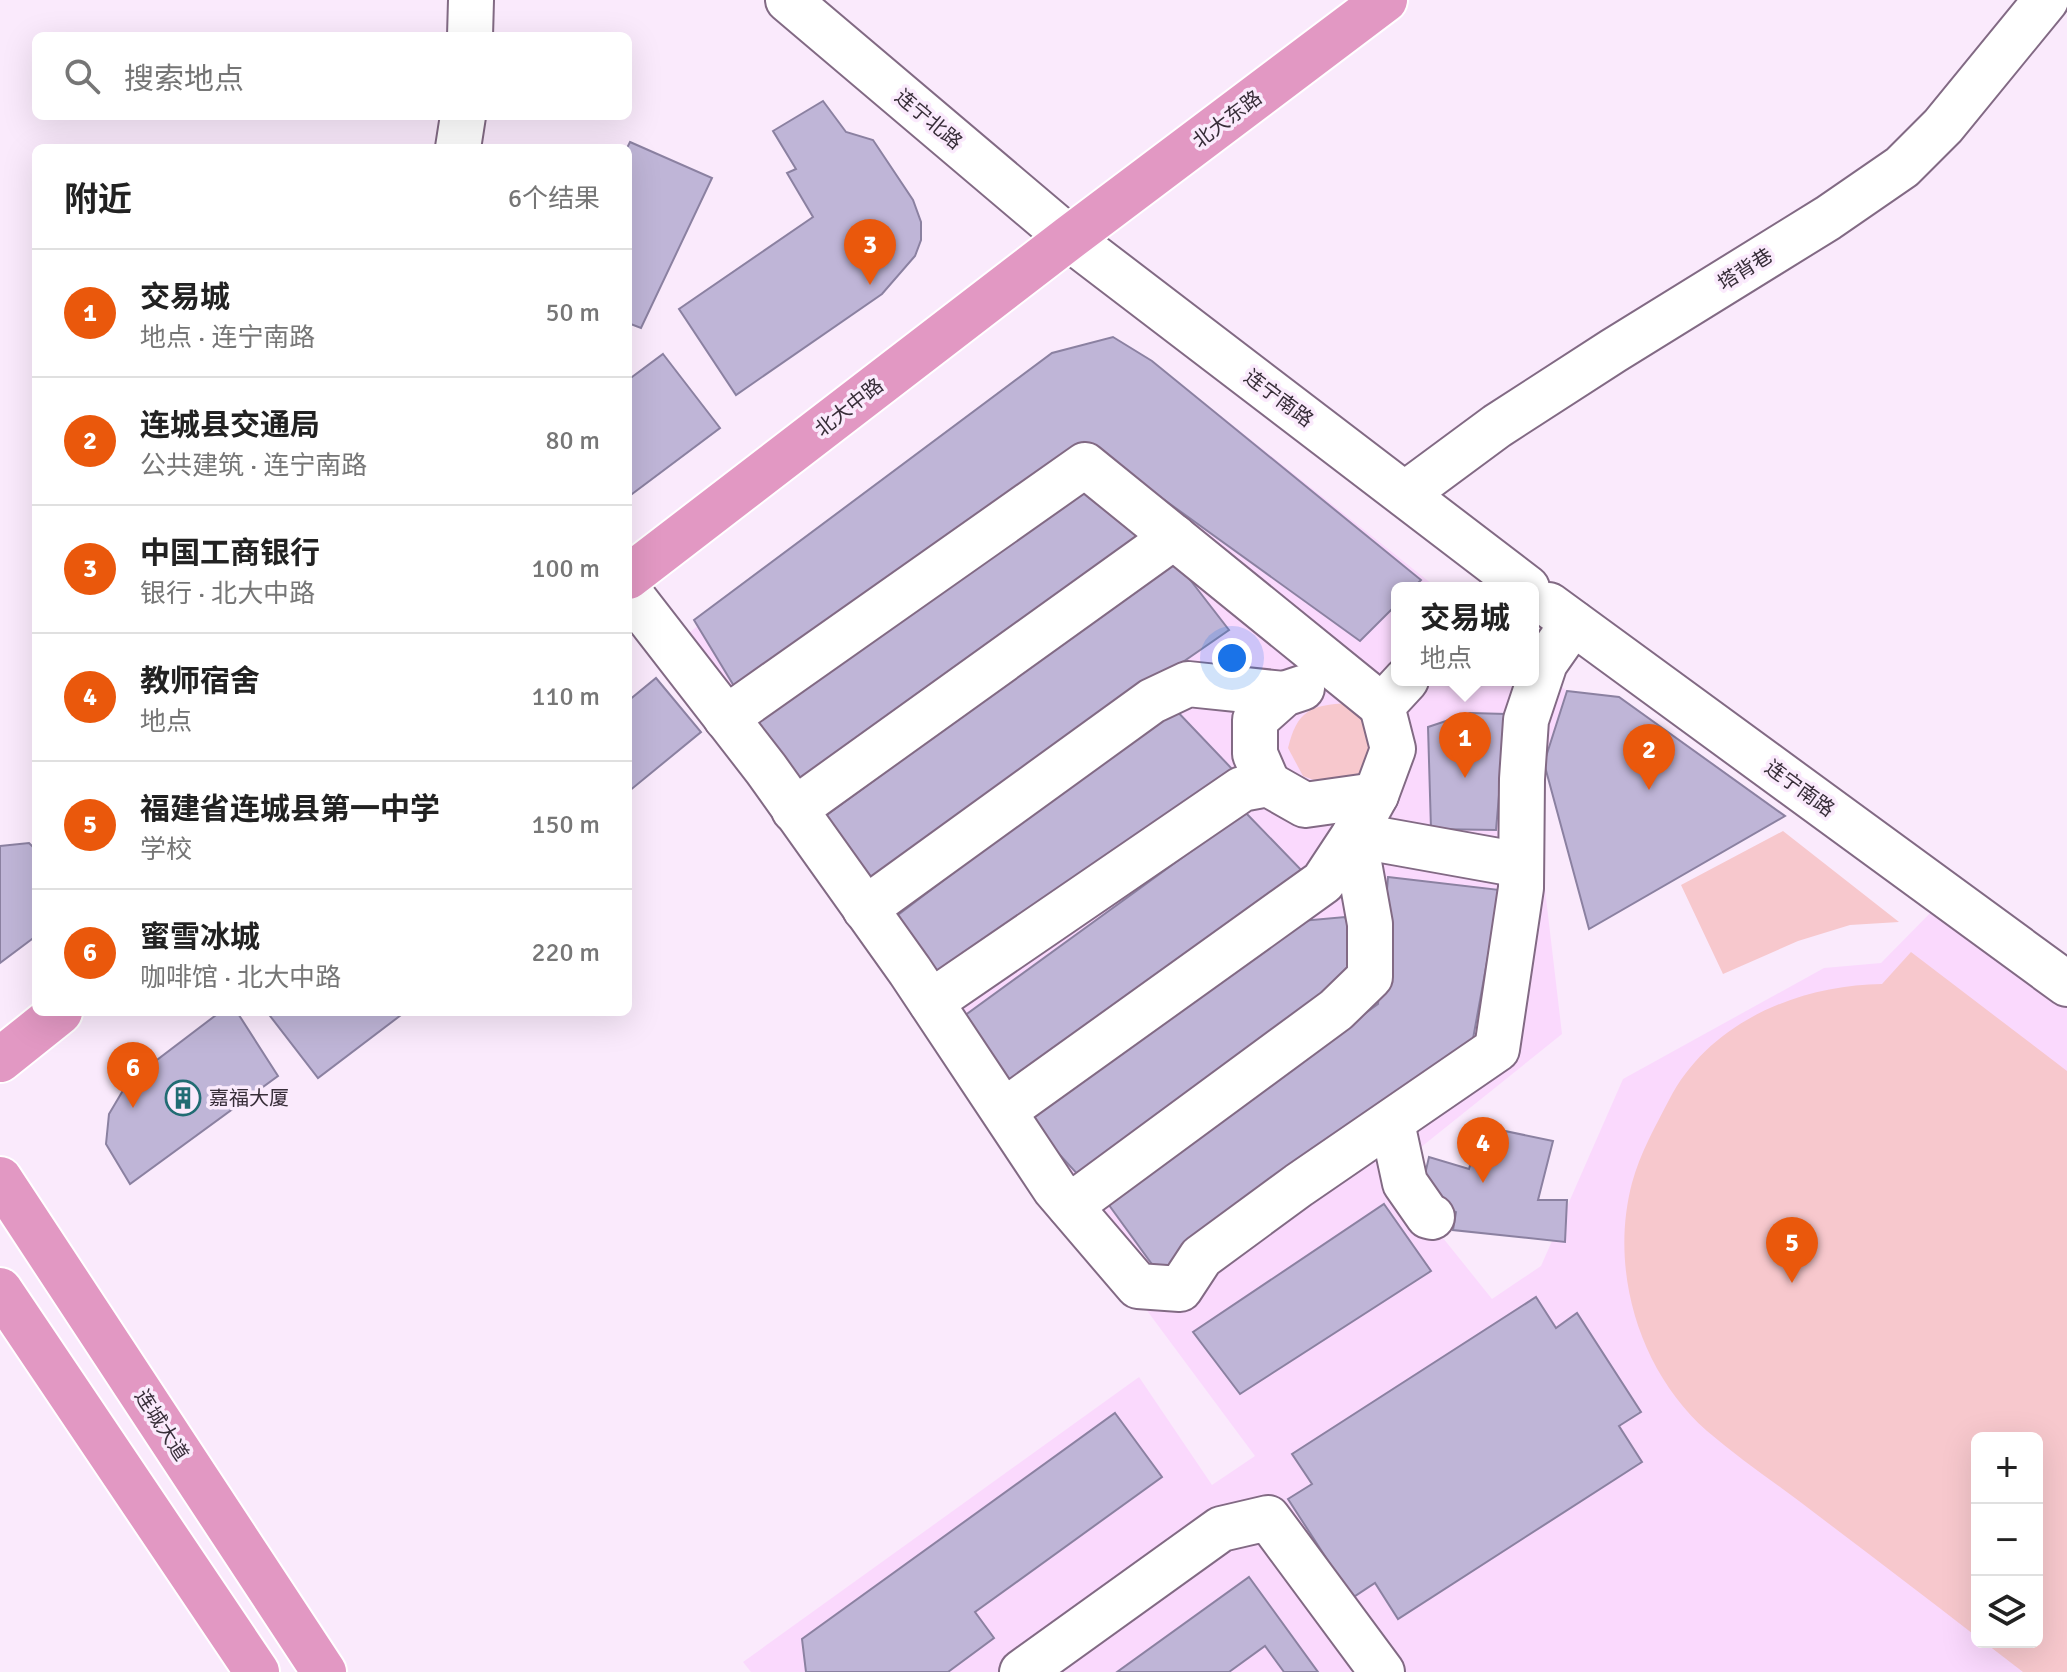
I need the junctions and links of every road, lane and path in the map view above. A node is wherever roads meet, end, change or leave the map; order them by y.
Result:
1 (471, 0) edge
2 (788, 0) edge
3 (1385, 0) edge
4 (2046, 0) edge
5 (470, 32) edge
6 (462, 120) edge
7 (459, 144) edge
8 (1069, 238) junction
9 (1405, 494) junction
10 (1174, 537) junction
11 (632, 574) edge
12 (1510, 582) edge
13 (632, 596) edge
14 (1539, 601) edge
15 (1573, 623) junction
16 (1539, 681) edge
17 (1537, 686) edge
18 (1394, 693) edge
19 (1284, 694) junction
20 (726, 718) junction
21 (1268, 784) junction
22 (1376, 795) junction
23 (794, 810) junction
24 (1354, 835) junction
25 (1521, 865) junction
26 (865, 909) junction
27 (2067, 984) edge
28 (931, 1002) junction
29 (55, 1016) edge
30 (0, 1060) edge
31 (1004, 1111) junction
32 (1392, 1123) junction
33 (0, 1179) edge
34 (1070, 1206) junction
35 (1432, 1217) dead end
36 (0, 1290) edge
37 (257, 1672) edge
38 (324, 1672) edge
39 (1022, 1672) edge
40 (1382, 1672) edge

1 - 5 street
2 - 8 street, 连宁北路
3 - 8 main road, 北大东路
4 - 9 street, 塔背巷
6 - 7 street
8 - 9 street, 连宁南路
8 - 11 main road, 北大中路
9 - 12 street, 连宁南路
10 - 18 street
10 - 20 street
10 - 23 street
13 - 20 street
14 - 15 street, 连宁南路
15 - 16 street
15 - 27 street, 连宁南路
17 - 25 street
18 - 19 street
18 - 22 street
19 - 21 street
19 - 26 street
20 - 23 street
21 - 22 street
21 - 28 street
22 - 24 street
23 - 26 street
24 - 25 street
24 - 31 street
24 - 34 street
25 - 32 street
26 - 28 street
28 - 31 street
29 - 30 main road
31 - 34 street
32 - 34 street
32 - 35 street
33 - 38 main road, 连城大道
36 - 37 main road
39 - 40 street

